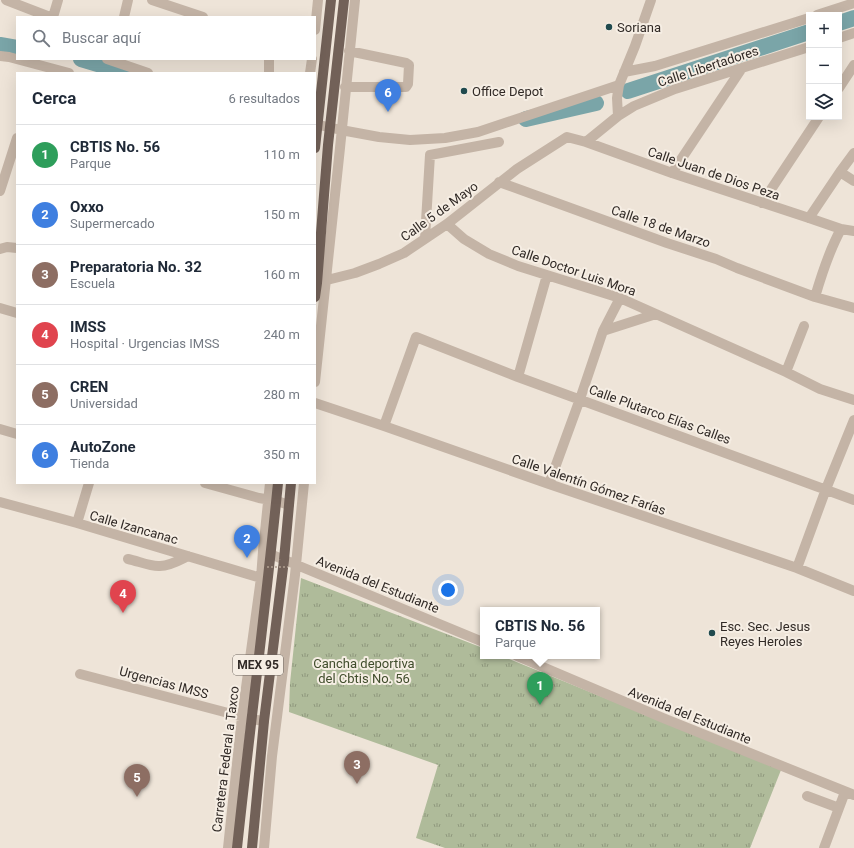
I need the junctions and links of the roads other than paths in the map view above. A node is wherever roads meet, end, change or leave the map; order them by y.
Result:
1 (6, 0) edge
2 (58, 0) edge
3 (128, 0) edge
4 (152, 0) edge
5 (318, 0) edge
6 (332, 0) edge
7 (344, 0) edge
8 (354, 0) edge
9 (651, 0) edge
10 (854, 3) edge
11 (826, 12) edge
12 (48, 16) edge
13 (51, 16) edge
14 (124, 16) edge
15 (200, 16) edge
16 (806, 19) edge
17 (316, 20) edge
18 (854, 33) edge
19 (842, 37) edge
20 (806, 48) edge
21 (349, 51) junction
22 (0, 56) edge
23 (16, 59) edge
24 (20, 60) edge
25 (110, 60) edge
26 (269, 60) edge
27 (312, 60) edge
28 (854, 65) edge
29 (742, 68) junction
30 (65, 72) edge
31 (145, 72) edge
32 (269, 72) edge
33 (310, 72) edge
34 (624, 72) junction
35 (842, 84) edge
36 (619, 85) junction
37 (346, 87) junction
38 (618, 116) junction
39 (817, 120) edge
40 (316, 124) edge
41 (330, 128) junction
42 (341, 130) junction
43 (567, 137) joint
44 (16, 141) edge
45 (499, 142) dead end
46 (586, 142) junction
47 (316, 143) edge
48 (328, 145) junction
49 (340, 148) junction
50 (854, 153) edge
51 (840, 172) junction
52 (672, 173) junction
53 (854, 181) edge
54 (499, 182) junction
55 (0, 191) edge
56 (762, 203) junction
57 (809, 218) junction
58 (447, 224) junction
59 (841, 229) junction
60 (854, 231) edge
61 (425, 238) junction
62 (16, 248) edge
63 (0, 249) edge
64 (546, 275) junction
65 (319, 282) edge
66 (316, 293) edge
67 (815, 297) junction
68 (620, 298) junction
69 (0, 308) edge
70 (854, 308) edge
71 (16, 313) edge
72 (656, 314) junction
73 (804, 326) dead end
74 (603, 331) junction
75 (316, 357) edge
76 (786, 372) junction
77 (518, 377) junction
78 (580, 399) junction
79 (854, 400) edge
80 (316, 403) edge
81 (854, 420) edge
82 (384, 426) junction
83 (0, 429) edge
84 (16, 434) edge
85 (90, 484) edge
86 (209, 484) edge
87 (270, 484) edge
88 (278, 484) edge
89 (291, 484) edge
90 (304, 484) edge
91 (549, 484) junction
92 (826, 490) junction
93 (854, 500) edge
94 (272, 501) junction
95 (0, 502) edge
96 (289, 505) junction
97 (77, 523) junction
98 (267, 552) junction
99 (188, 556) junction
100 (128, 559) dead end
101 (289, 564) junction
102 (797, 568) junction
103 (261, 578) junction
104 (854, 591) edge
105 (260, 612) junction
106 (275, 633) junction
107 (288, 635) junction
108 (480, 641) edge
109 (524, 659) edge
110 (80, 674) dead end
111 (247, 718) junction
112 (264, 721) junction
113 (849, 793) edge
114 (806, 796) dead end
115 (838, 808) junction
116 (228, 848) edge
117 (237, 848) edge
118 (252, 848) edge
119 (264, 848) edge
120 (824, 848) edge

1 - 12 street
2 - 13 street
3 - 14 street
4 - 15 street
5 - 17 street
6 - 40 main road
7 - 41 main road
8 - 21 street
9 - 34 street
10 - 11 street
16 - 34 street, Calle Libertadores
18 - 19 street
20 - 29 street, Calle Libertadores
21 - 37 street
21 - 37 street
22 - 23 street
24 - 30 street
25 - 31 street
26 - 32 street
27 - 33 street
28 - 35 street
29 - 38 street, Calle Libertadores
29 - 52 street
34 - 36 street
36 - 38 street
36 - 42 street
37 - 42 street
38 - 46 street
39 - 56 street
40 - 41 street
41 - 42 street
41 - 48 main road
42 - 49 street
43 - 46 street, Calle Juan de Dios Peza
43 - 54 street, Calle 5 de Mayo
44 - 55 street
45 - 61 street
46 - 52 street, Calle Juan de Dios Peza
47 - 48 street
48 - 49 street
48 - 65 main road
49 - 65 street
50 - 51 street
51 - 53 street
51 - 57 street
52 - 56 street, Calle Juan de Dios Peza
54 - 58 street, Calle 5 de Mayo
54 - 67 street, Calle 18 de Marzo
56 - 57 street, Calle Juan de Dios Peza
57 - 59 street, Calle Juan de Dios Peza
58 - 61 street, Calle 5 de Mayo
58 - 64 street, Calle Doctor Luis Mora
59 - 60 street, Calle Juan de Dios Peza
59 - 67 street
61 - 65 street, Calle 5 de Mayo
62 - 63 street
64 - 68 street, Calle Doctor Luis Mora
64 - 77 street
65 - 66 main road
65 - 75 street
67 - 70 street, Calle 18 de Marzo
68 - 72 street, Calle Doctor Luis Mora
68 - 74 street
69 - 71 street
72 - 74 street
72 - 76 street, Calle Doctor Luis Mora
73 - 76 street
74 - 78 street
76 - 79 street, Calle Doctor Luis Mora
77 - 78 street, Calle Plutarco Elías Calles
77 - 82 street, Calle Plutarco Elías Calles
78 - 91 street
78 - 92 street, Calle Plutarco Elías Calles
80 - 82 street, Calle Valentín Gómez Farías
81 - 92 street
82 - 91 street, Calle Valentín Gómez Farías
83 - 84 street
85 - 97 street
86 - 94 street
87 - 94 street
88 - 94 main road, MEX 95
89 - 96 main road, MEX 95
90 - 101 street
91 - 102 street, Calle Valentín Gómez Farías
92 - 93 street, Calle Plutarco Elías Calles
92 - 102 street
94 - 96 street
94 - 98 main road, MEX 95
95 - 97 street, Calle Izancanac
96 - 101 main road, MEX 95
97 - 99 street, Calle Izancanac
98 - 101 street, Avenida del Estudiante
98 - 103 street
98 - 105 main road, MEX 95
99 - 100 street
99 - 103 street, Calle Izancanac
101 - 106 main road, MEX 95
101 - 107 street
101 - 108 street, Avenida del Estudiante
102 - 104 street, Calle Valentín Gómez Farías
103 - 105 street
105 - 111 main road, MEX 95
106 - 107 street
106 - 112 main road, MEX 95
107 - 119 street
109 - 113 street, Avenida del Estudiante
110 - 111 street, Urgencias IMSS
111 - 112 street, Urgencias IMSS
111 - 116 street, Carretera Federal a Taxco
111 - 117 main road, MEX 95
112 - 118 main road, MEX 95
113 - 115 street
114 - 115 street
115 - 120 street

